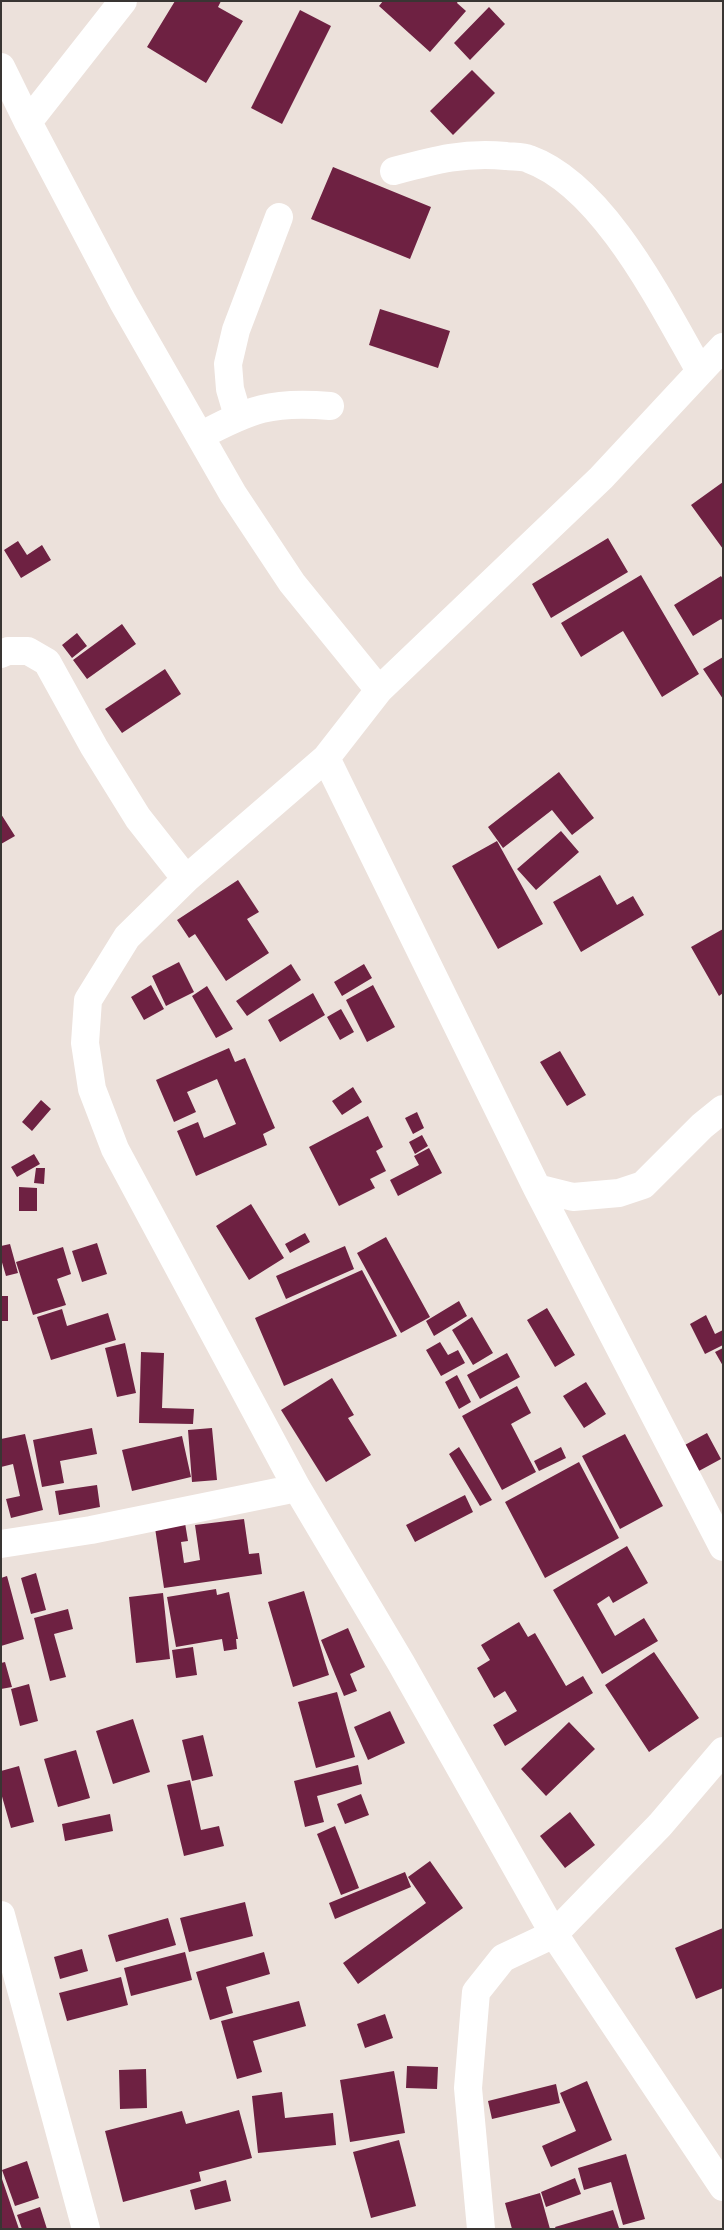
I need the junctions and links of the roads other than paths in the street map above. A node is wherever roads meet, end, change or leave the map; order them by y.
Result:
1 (123, 1) edge
2 (1, 67) edge
3 (28, 122) junction
4 (394, 171) dead end
5 (279, 217) dead end
6 (723, 347) edge
7 (700, 371) junction
8 (330, 406) dead end
9 (238, 416) junction
10 (200, 436) junction
11 (1, 654) edge
12 (379, 690) junction
13 (326, 758) junction
14 (186, 879) junction
15 (723, 1109) edge
16 (537, 1188) junction
17 (297, 1488) junction
18 (1, 1544) edge
19 (723, 1547) edge
20 (723, 1751) edge
21 (1, 1915) edge
22 (554, 1934) junction
23 (723, 2187) edge
24 (86, 2229) edge
25 (481, 2229) edge

1 - 3 street
2 - 3 street
3 - 10 street
4 - 7 street
5 - 9 street
6 - 7 street
7 - 12 street
8 - 9 street
9 - 10 street
10 - 12 street
11 - 14 street
12 - 13 street
13 - 14 street
13 - 16 street
14 - 17 street
15 - 16 street
16 - 19 street
17 - 18 street
17 - 22 street
20 - 22 street
21 - 24 street
22 - 23 street
22 - 25 street

